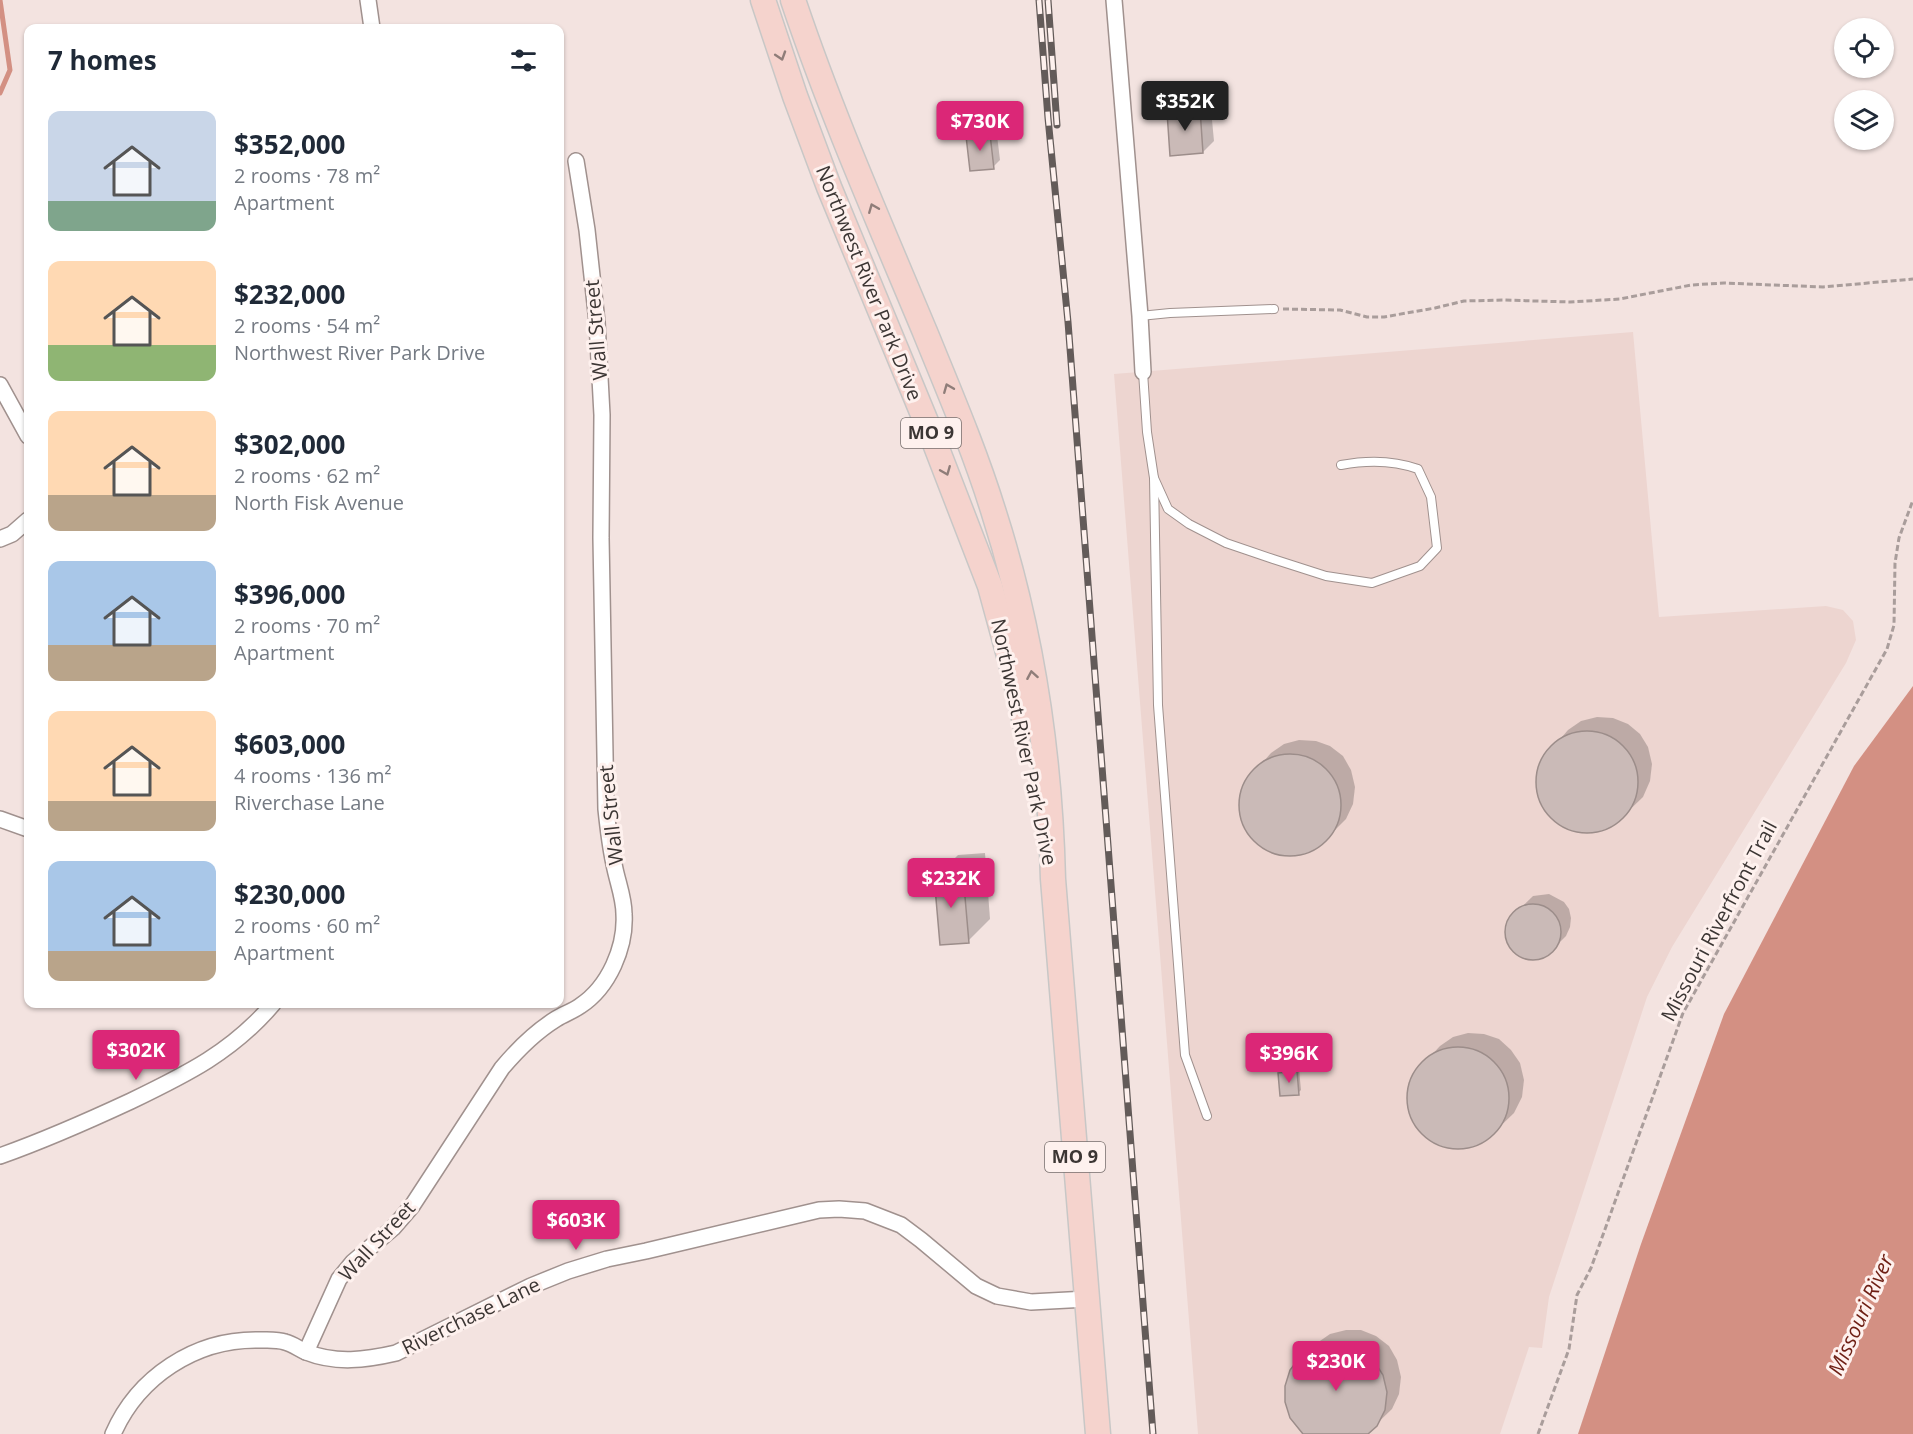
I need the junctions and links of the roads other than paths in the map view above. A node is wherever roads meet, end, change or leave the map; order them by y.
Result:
1 (368, 0) edge
2 (763, 0) edge
3 (793, 0) edge
4 (1114, 0) edge
5 (371, 24) edge
6 (576, 161) dead end
7 (1274, 309) road end
8 (1140, 316) junction
9 (1143, 372) joint
10 (0, 385) edge
11 (24, 429) edge
12 (1341, 465) dead end
13 (1154, 478) junction
14 (24, 524) edge
15 (0, 539) edge
16 (0, 819) edge
17 (24, 827) edge
18 (1053, 879) junction
19 (268, 1008) edge
20 (1207, 1116) dead end
21 (0, 1156) edge
22 (1087, 1299) junction
23 (306, 1352) junction
24 (113, 1434) edge
25 (1098, 1434) edge

1 - 5 street
2 -> 18 main road, Northwest River Park Drive / MO 9
18 -> 3 main road, Northwest River Park Drive / MO 9
4 - 8 street
6 - 23 street, Wall Street
7 - 8 lane
8 - 9 street
9 - 13 lane
10 - 11 street
12 - 13 lane
13 - 20 lane
14 - 15 street
16 - 17 street
18 - 22 main road, Northwest River Park Drive / MO 9
19 - 21 street
22 - 23 street, Riverchase Lane
22 - 25 main road, Northwest River Park Drive / MO 9
23 - 24 street, Riverchase Lane

